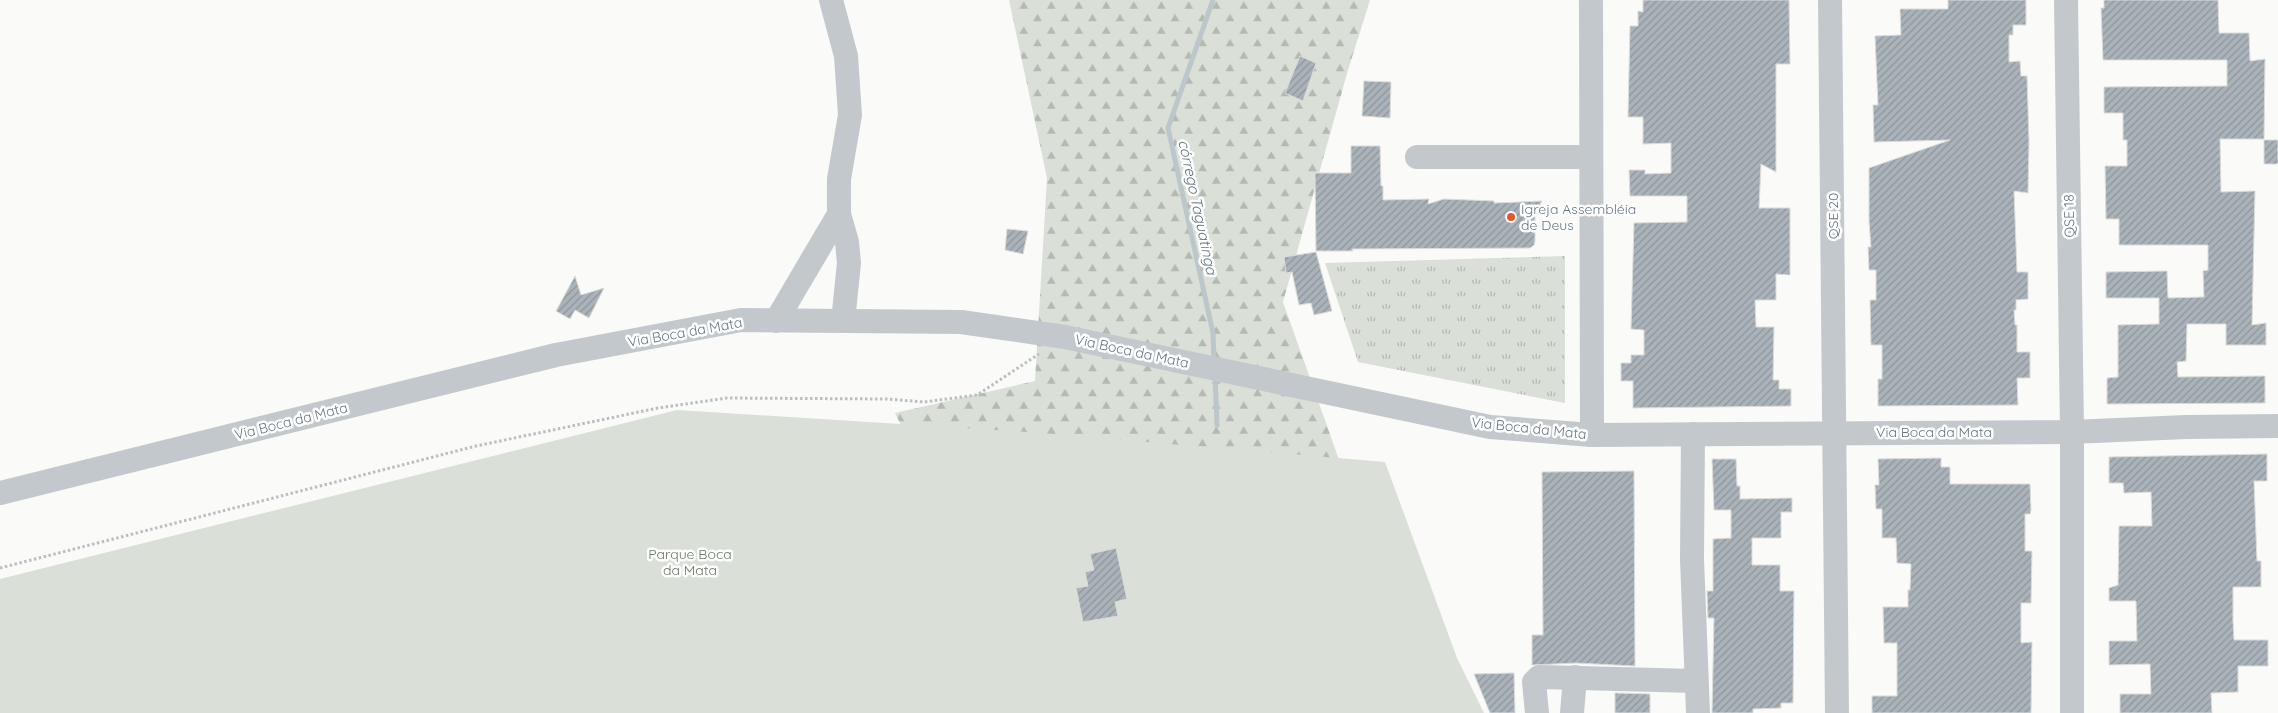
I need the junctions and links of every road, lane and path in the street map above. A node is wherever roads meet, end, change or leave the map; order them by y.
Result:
1 (831, 0) edge
2 (1591, 0) edge
3 (1830, 0) edge
4 (2066, 0) edge
5 (1417, 157) dead end
6 (1592, 157) junction
7 (839, 214) junction
8 (776, 321) junction
9 (843, 321) junction
10 (1065, 337) junction
11 (2278, 426) edge
12 (2072, 432) junction
13 (1835, 433) junction
14 (1692, 434) junction
15 (1592, 435) junction
16 (0, 493) edge
17 (0, 568) edge
18 (1575, 678) junction
19 (1696, 680) junction
20 (1537, 713) edge
21 (1572, 713) edge
22 (1698, 713) edge
23 (1838, 713) edge
24 (2072, 713) edge

1 - 7 street
2 - 6 street
3 - 13 street, QSE 20
4 - 12 street, QSE 18
5 - 6 street
6 - 15 street
7 - 8 street
7 - 9 street
8 - 9 street, Via Boca da Mata
8 - 16 street, Via Boca da Mata
9 - 10 street, Via Boca da Mata
10 - 15 street, Via Boca da Mata
10 - 17 path
11 - 12 street, Via Boca da Mata
12 - 13 street, Via Boca da Mata
12 - 24 street, QSE 18
13 - 14 street, Via Boca da Mata
13 - 23 street, QSE 20
14 - 15 street, Via Boca da Mata
14 - 19 street
18 - 19 street
18 - 20 street
18 - 21 street
19 - 22 street

